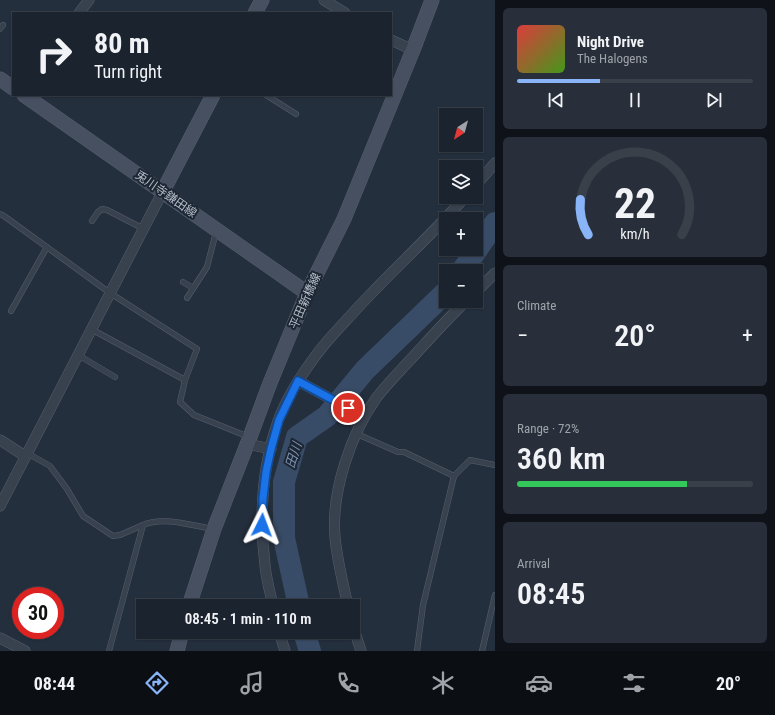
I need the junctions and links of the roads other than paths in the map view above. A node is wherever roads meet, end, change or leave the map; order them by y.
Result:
1 (89, 0) edge
2 (262, 0) edge
3 (324, 0) edge
4 (432, 0) edge
5 (80, 12) edge
6 (256, 12) edge
7 (343, 12) edge
8 (392, 40) edge
9 (413, 50) junction
10 (0, 79) edge
11 (12, 87) edge
12 (25, 96) edge
13 (212, 96) edge
14 (268, 96) edge
15 (296, 114) dead end
16 (495, 163) edge
17 (483, 177) edge
18 (163, 191) junction
19 (459, 204) edge
20 (0, 214) edge
21 (92, 221) dead end
22 (144, 229) junction
23 (216, 229) junction
24 (47, 247) junction
25 (495, 273) edge
26 (183, 282) dead end
27 (483, 285) edge
28 (194, 288) junction
29 (307, 292) junction
30 (110, 294) junction
31 (187, 298) dead end
32 (459, 308) edge
33 (11, 311) dead end
34 (91, 329) junction
35 (78, 355) junction
36 (115, 377) dead end
37 (185, 380) junction
38 (300, 383) junction
39 (362, 416) junction
40 (357, 434) junction
41 (0, 440) edge
42 (249, 440) junction
43 (271, 449) junction
44 (26, 454) junction
45 (495, 465) edge
46 (454, 476) junction
47 (0, 506) edge
48 (143, 525) junction
49 (214, 529) junction
50 (495, 594) edge
51 (191, 599) edge
52 (272, 599) edge
53 (346, 599) edge
54 (0, 638) edge
55 (180, 639) edge
56 (281, 639) edge
57 (357, 639) edge
58 (25, 651) edge
59 (109, 651) edge
60 (177, 651) edge
61 (285, 651) edge
62 (361, 651) edge
63 (417, 651) edge
64 (482, 651) edge

1 - 5 street
2 - 6 main road
3 - 7 street
4 - 9 main road, 平田新橋線
8 - 9 street
9 - 29 main road, 平田新橋線
10 - 11 main road
12 - 18 main road, 兎川寺鎌田線
13 - 18 main road
14 - 15 lane
16 - 17 street
18 - 22 street
18 - 23 main road, 兎川寺鎌田線
19 - 38 street
20 - 24 lane
21 - 22 lane
22 - 30 street
23 - 28 lane
23 - 29 main road, 兎川寺鎌田線
24 - 30 lane
24 - 33 lane
25 - 27 street
26 - 28 lane
28 - 31 lane
29 - 42 main road, 平田新橋線
30 - 34 street
30 - 37 lane
32 - 39 street
34 - 35 street
34 - 37 lane
35 - 36 lane
35 - 44 street
37 - 42 lane
38 - 39 street
38 - 43 street
39 - 40 street
40 - 46 lane
40 - 53 street
41 - 44 street
42 - 43 street
42 - 49 main road, 平田新橋線
43 - 52 street
44 - 47 street
44 - 48 lane
45 - 46 lane
46 - 63 lane
48 - 49 lane
48 - 59 lane
49 - 51 main road, 平田新橋線
50 - 64 lane
54 - 58 street
55 - 60 main road
56 - 61 street
57 - 62 street

